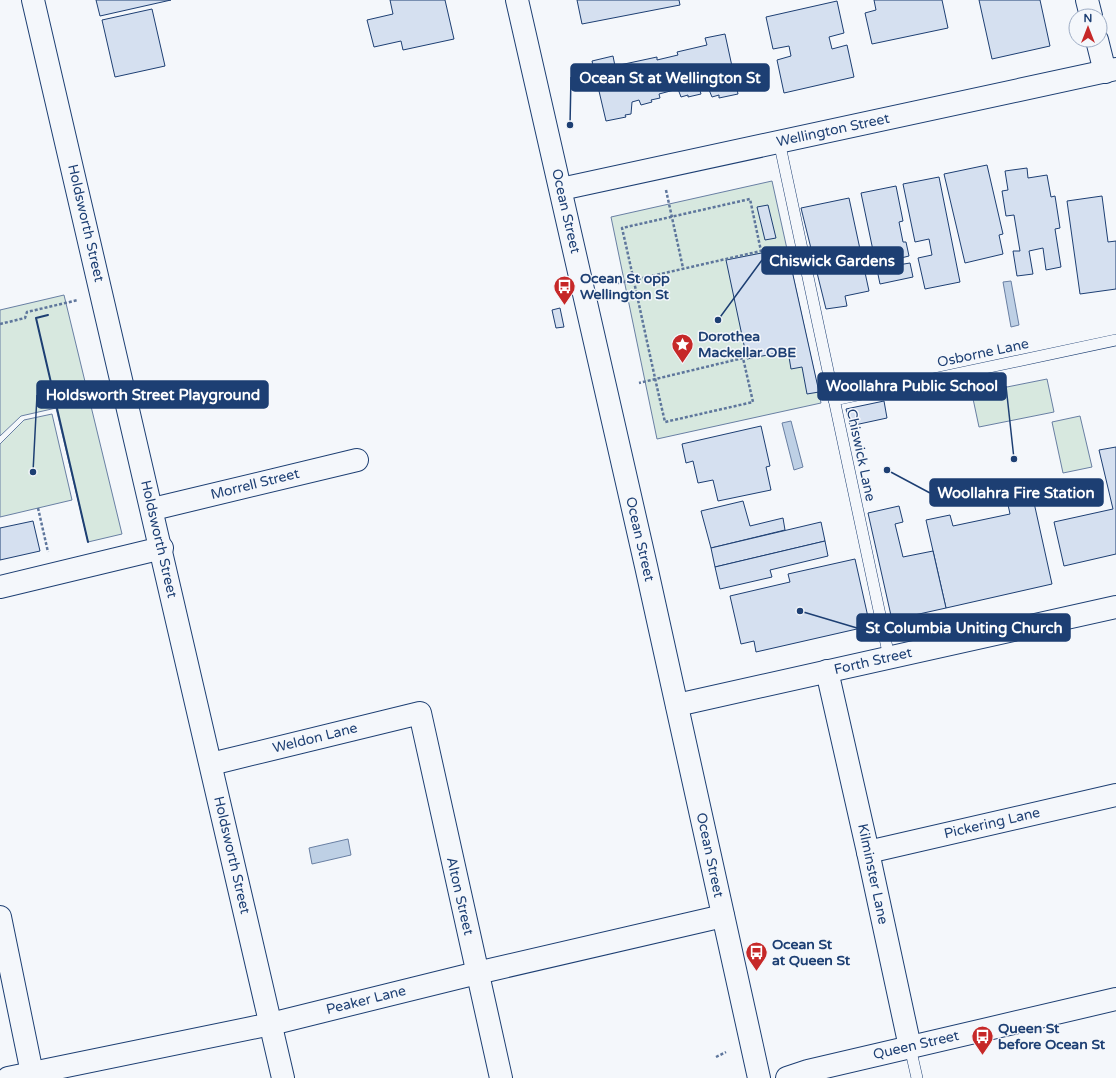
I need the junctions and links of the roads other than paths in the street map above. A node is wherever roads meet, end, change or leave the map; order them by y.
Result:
1 (33, 0) edge
2 (517, 0) edge
3 (1100, 48) edge
4 (1110, 70) edge
5 (779, 141) junction
6 (561, 189) junction
7 (1116, 340) edge
8 (834, 400) junction
9 (357, 460) dead end
10 (153, 509) junction
11 (162, 548) junction
12 (0, 587) edge
13 (1116, 606) edge
14 (889, 657) junction
15 (827, 671) junction
16 (677, 705) junction
17 (420, 713) joint
18 (211, 764) junction
19 (1116, 795) edge
20 (868, 852) junction
21 (723, 916) junction
22 (0, 917) edge
23 (478, 973) junction
24 (1116, 999) edge
25 (271, 1024) junction
26 (910, 1047) junction
27 (32, 1075) edge
28 (8, 1078) edge
29 (283, 1078) edge
30 (500, 1078) edge
31 (758, 1078) edge
32 (787, 1078) edge
33 (917, 1078) edge

1 - 10 street, Holdsworth Street
2 - 6 street, Ocean Street
3 - 4 street
4 - 5 street, Wellington Street
5 - 6 street, Wellington Street
5 - 8 lane, Chiswick Lane
6 - 16 street, Ocean Street
7 - 8 lane, Osborne Lane
8 - 14 lane, Chiswick Lane
9 - 10 street, Morrell Street
10 - 11 street, Holdsworth Street
11 - 12 street
11 - 18 street, Holdsworth Street
13 - 14 street, Forth Street
14 - 15 street, Forth Street
15 - 16 street, Forth Street
15 - 20 street, Kilminster Lane
16 - 21 street, Ocean Street
17 - 18 street, Weldon Lane
17 - 23 street, Alton Street
18 - 25 street, Holdsworth Street
19 - 20 street, Pickering Lane
20 - 26 street, Kilminster Lane
21 - 23 street, Peaker Lane
21 - 31 street, Ocean Street
22 - 27 street
23 - 25 street, Peaker Lane
23 - 30 street, Alton Street
24 - 26 street, Queen Street
25 - 27 street, Peaker Lane
25 - 29 street, Holdsworth Street
26 - 32 street, Queen Street
26 - 33 lane, Kilminster Lane
27 - 28 street, Peaker Lane

